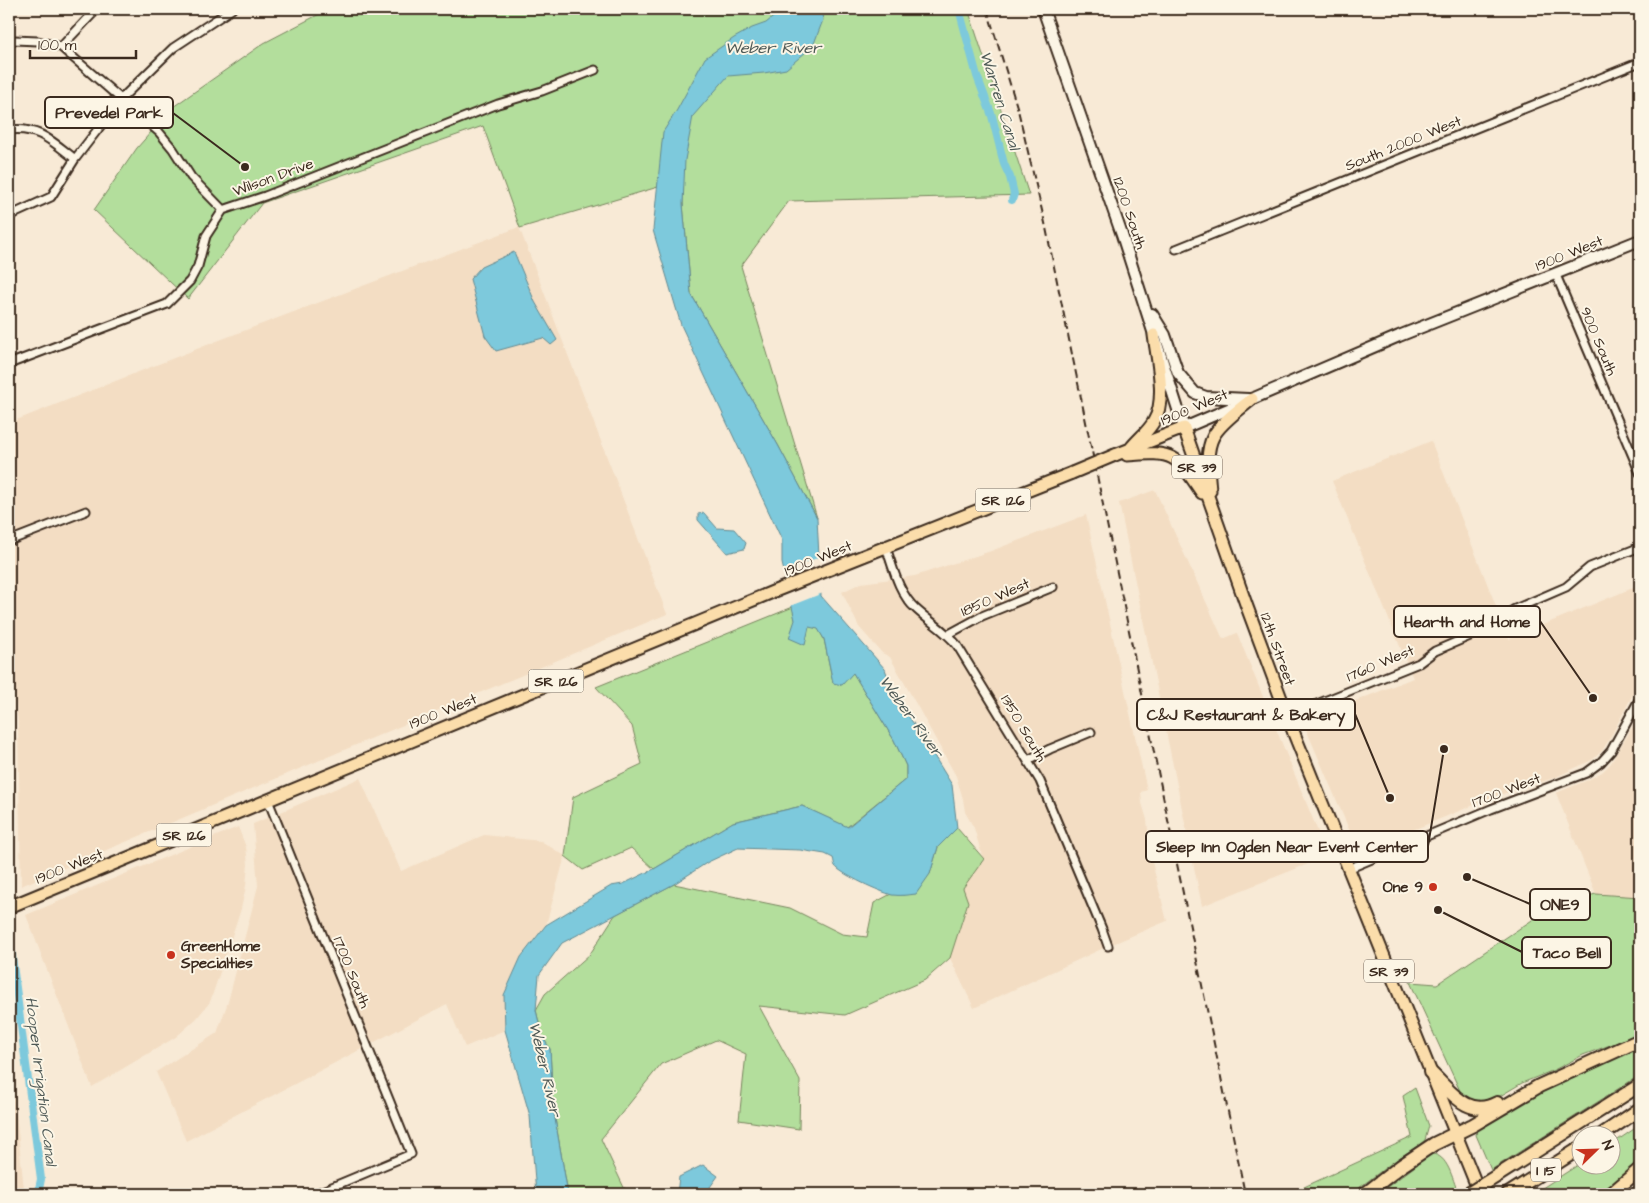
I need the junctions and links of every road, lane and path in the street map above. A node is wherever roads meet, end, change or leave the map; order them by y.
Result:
1 (97, 9) edge
2 (232, 9) edge
3 (1043, 9) edge
4 (9, 41) edge
5 (61, 47) junction
6 (1640, 62) edge
7 (594, 70) dead end
8 (122, 98) junction
9 (9, 130) edge
10 (75, 159) junction
11 (223, 210) junction
12 (9, 216) edge
13 (1640, 240) edge
14 (1176, 249) dead end
15 (1556, 274) junction
16 (1144, 302) junction
17 (1154, 335) junction
18 (9, 364) edge
19 (1252, 399) junction
20 (1184, 428) junction
21 (1130, 449) junction
22 (1115, 455) junction
23 (1640, 473) edge
24 (1211, 506) junction
25 (86, 511) dead end
26 (9, 541) edge
27 (886, 547) junction
28 (1640, 547) edge
29 (1053, 587) dead end
30 (949, 634) junction
31 (1640, 698) edge
32 (1287, 716) junction
33 (1091, 732) dead end
34 (1028, 760) junction
35 (268, 800) junction
36 (1348, 869) junction
37 (9, 907) edge
38 (1108, 946) dead end
39 (1640, 1040) edge
40 (1430, 1072) junction
41 (1640, 1085) edge
42 (1539, 1086) junction
43 (1640, 1109) edge
44 (1615, 1126) edge
45 (1455, 1133) junction
46 (1572, 1153) edge
47 (1640, 1169) edge
48 (315, 1194) edge
49 (1365, 1194) edge
50 (1468, 1194) edge
51 (1480, 1194) edge
52 (1509, 1194) edge
53 (1611, 1194) edge

1 - 5 street
2 - 8 street
3 - 16 main road, 1200 South / SR 39
4 - 5 street
5 - 8 street
6 - 14 street, South 2000 West
7 - 11 street, Wilson Drive
8 - 10 street
8 - 11 street
9 - 10 street
10 - 12 street
11 - 18 street, Wilson Drive
13 - 15 main road, 1900 West / SR 126
15 - 19 main road, 1900 West / SR 126
15 - 23 street, 900 South
16 - 17 main road, 1200 South / SR 39
16 - 19 main road
17 - 20 main road, 1200 South / SR 39
17 - 21 main road
19 - 20 main road, 1900 West / SR 126
19 - 24 main road
20 - 21 main road, 1900 West / SR 126
20 - 24 main road, 12th Street / SR 39
21 - 22 main road, 1900 West / SR 126
22 - 24 main road
22 - 27 main road, 1900 West / SR 126, bridge
24 - 32 main road, 12th Street / SR 39
25 - 26 street
27 - 30 street, 1350 South
27 - 35 main road, 1900 West / SR 126
28 - 32 street, 1760 West
29 - 30 street, 1850 West
30 - 34 street, 1350 South
31 - 36 street, 1700 West
32 - 36 main road, 12th Street / SR 39
33 - 34 street
34 - 38 street, 1350 South
35 - 37 main road, 1900 West / SR 126
35 - 48 street, 1700 South
36 - 40 main road, 12th Street / SR 39
39 - 42 highway
40 - 42 highway
40 - 45 main road, SR 39
41 - 50 highway, I 15, bridge
42 - 45 highway
43 - 44 highway
45 - 49 highway
45 - 51 main road, SR 39
46 - 52 highway, I 15
47 - 53 highway

